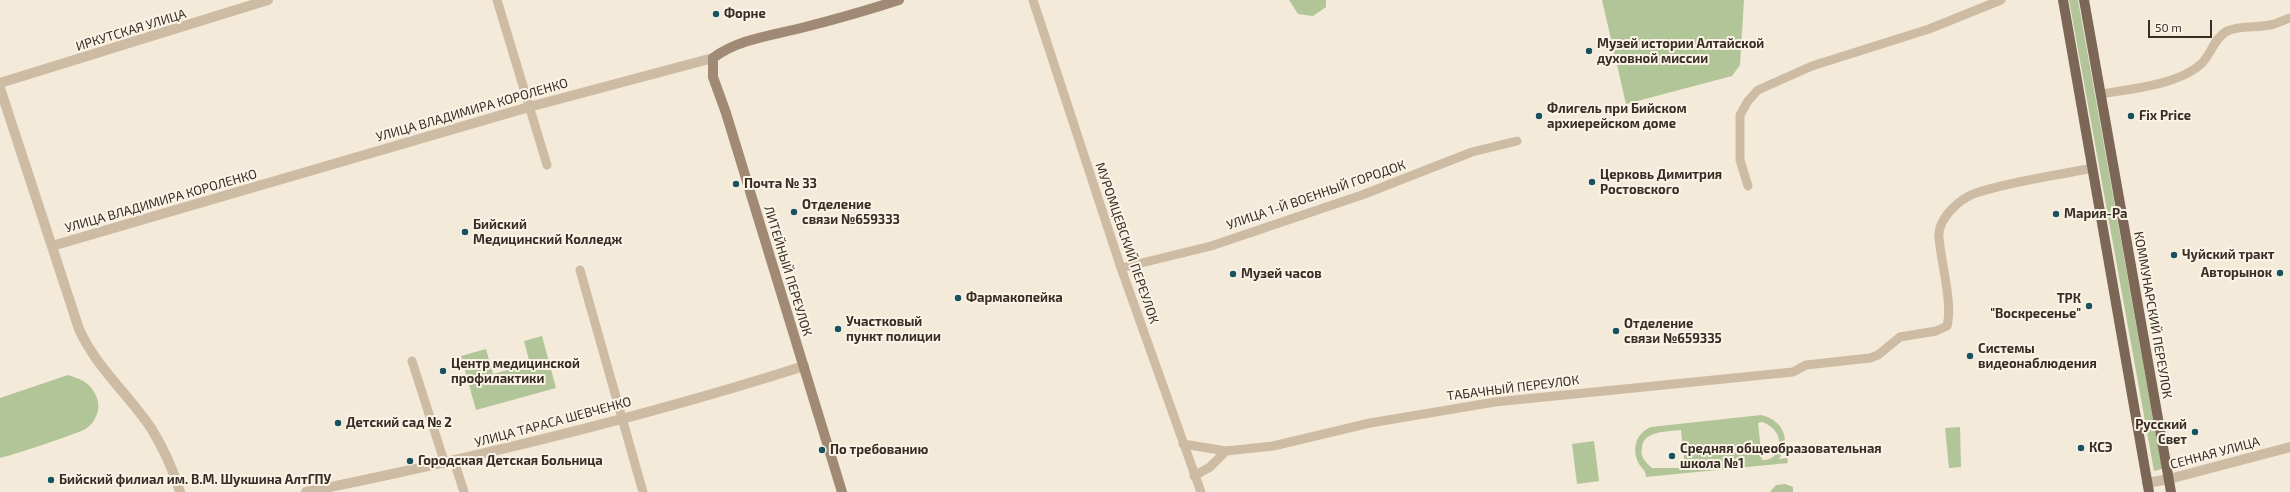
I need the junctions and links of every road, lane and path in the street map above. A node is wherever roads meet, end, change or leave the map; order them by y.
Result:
1 (268, 0) edge
2 (497, 0) edge
3 (899, 0) edge
4 (1033, 0) edge
5 (2001, 0) edge
6 (2063, 0) edge
7 (2084, 0) edge
8 (2290, 18) edge
9 (713, 58) junction
10 (0, 83) edge
11 (0, 88) edge
12 (2101, 94) junction
13 (529, 107) junction
14 (1517, 141) dead end
15 (547, 165) dead end
16 (2092, 168) junction
17 (1748, 186) dead end
18 (52, 246) junction
19 (1121, 268) junction
20 (580, 270) dead end
21 (412, 361) dead end
22 (804, 366) junction
23 (622, 418) junction
24 (1183, 444) junction
25 (2290, 447) edge
26 (1226, 451) junction
27 (450, 463) junction
28 (1194, 476) junction
29 (2169, 479) junction
30 (2148, 487) edge
31 (180, 492) edge
32 (306, 492) edge
33 (464, 492) edge
34 (643, 492) edge
35 (842, 492) edge
36 (1201, 492) edge
37 (2171, 492) edge

1 - 10 street, ИРКУТСКАЯ УЛИЦА
2 - 13 street
3 - 9 main road, УЛИЦА ВЛАДИМИРА КОРОЛЕНКО
4 - 19 street, МУРОМЦЕВСКИЙ ПЕРЕУЛОК
5 - 17 street
6 - 16 main road
7 - 12 main road, КОММУНАРСКИЙ ПЕРЕУЛОК
8 - 12 street
9 - 13 street, УЛИЦА ВЛАДИМИРА КОРОЛЕНКО
9 - 22 main road, ЛИТЕЙНЫЙ ПЕРЕУЛОК
11 - 18 street
12 - 29 main road, КОММУНАРСКИЙ ПЕРЕУЛОК
13 - 15 street
13 - 18 street, УЛИЦА ВЛАДИМИРА КОРОЛЕНКО
14 - 19 street, УЛИЦА 1-Й ВОЕННЫЙ ГОРОДОК
16 - 26 street, ТАБАЧНЫЙ ПЕРЕУЛОК
16 - 30 main road
18 - 31 street
19 - 24 street, МУРОМЦЕВСКИЙ ПЕРЕУЛОК
20 - 23 street
21 - 27 street
22 - 23 street, УЛИЦА ТАРАСА ШЕВЧЕНКО
22 - 35 main road, ЛИТЕЙНЫЙ ПЕРЕУЛОК
23 - 27 street, УЛИЦА ТАРАСА ШЕВЧЕНКО
23 - 34 street
24 - 26 street, ТАБАЧНЫЙ ПЕРЕУЛОК
24 - 28 street, МУРОМЦЕВСКИЙ ПЕРЕУЛОК
25 - 29 street, СЕННАЯ УЛИЦА
26 - 28 street
27 - 32 street, УЛИЦА ТАРАСА ШЕВЧЕНКО
27 - 33 street
28 - 36 street, МУРОМЦЕВСКИЙ ПЕРЕУЛОК
29 - 30 street, СЕННАЯ УЛИЦА
29 - 37 main road, КОММУНАРСКИЙ ПЕРЕУЛОК

